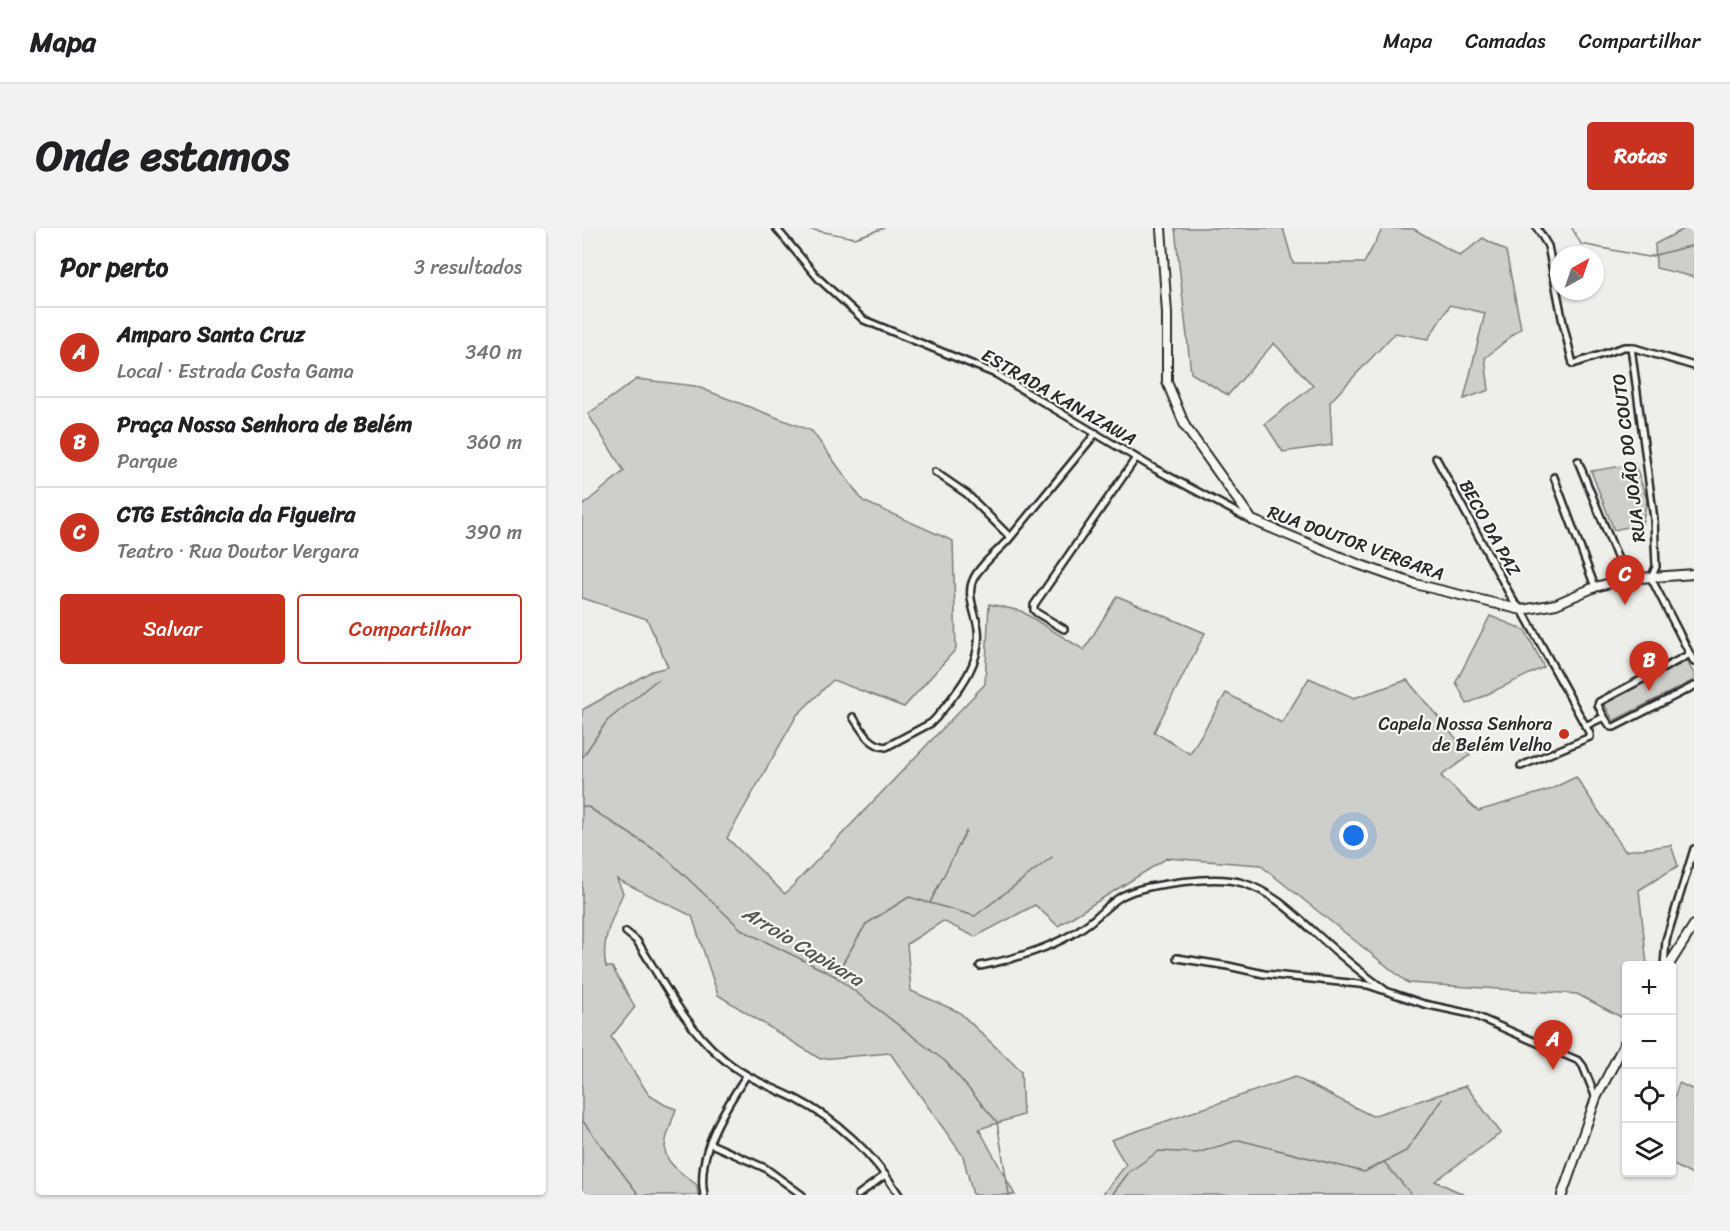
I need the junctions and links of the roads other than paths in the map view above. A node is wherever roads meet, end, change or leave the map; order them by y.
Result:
1 (776, 228) edge
2 (1161, 228) edge
3 (1537, 228) edge
4 (1631, 347) junction
5 (1694, 366) edge
6 (1096, 433) junction
7 (1136, 458) junction
8 (1436, 458) dead end
9 (1578, 461) dead end
10 (935, 472) dead end
11 (1554, 477) dead end
12 (1252, 520) junction
13 (1010, 537) junction
14 (1694, 574) edge
15 (1651, 578) junction
16 (1626, 579) junction
17 (1595, 587) junction
18 (1522, 610) junction
19 (1064, 629) dead end
20 (1690, 654) junction
21 (1694, 662) edge
22 (1694, 686) edge
23 (854, 717) dead end
24 (1604, 717) junction
25 (1585, 726) junction
26 (1521, 766) dead end
27 (1694, 849) edge
28 (1694, 925) edge
29 (626, 932) dead end
30 (1177, 958) dead end
31 (1666, 961) edge
32 (1669, 961) edge
33 (980, 966) dead end
34 (1385, 990) junction
35 (1622, 1049) edge
36 (746, 1076) junction
37 (1596, 1098) junction
38 (711, 1144) junction
39 (885, 1174) junction
40 (704, 1195) edge
41 (802, 1195) edge
42 (858, 1195) edge
43 (899, 1195) edge
44 (1562, 1195) edge

1 - 6 street, ESTRADA KANAZAWA
2 - 12 main road
3 - 4 street
4 - 5 street
4 - 15 street, RUA JOÃO DO COUTO
6 - 7 street, ESTRADA KANAZAWA
6 - 13 street
7 - 12 street, ESTRADA KANAZAWA
7 - 19 street
8 - 18 street, BECO DA PAZ
9 - 16 street
10 - 13 street
11 - 17 street
12 - 18 main road, RUA DOUTOR VERGARA
13 - 23 street
14 - 15 main road, RUA DOUTOR VERGARA
15 - 16 main road, RUA DOUTOR VERGARA
15 - 20 street
16 - 17 main road, RUA DOUTOR VERGARA
17 - 18 main road, RUA DOUTOR VERGARA
18 - 25 street, BECO DA PAZ
20 - 21 street
20 - 24 street
22 - 24 street
24 - 25 street
25 - 26 street
27 - 31 street
28 - 32 main road
29 - 36 street
30 - 34 street
33 - 34 street
34 - 37 street
35 - 37 main road
36 - 38 street
36 - 39 street
37 - 44 main road
38 - 40 street
38 - 41 street
39 - 42 street
39 - 43 street

